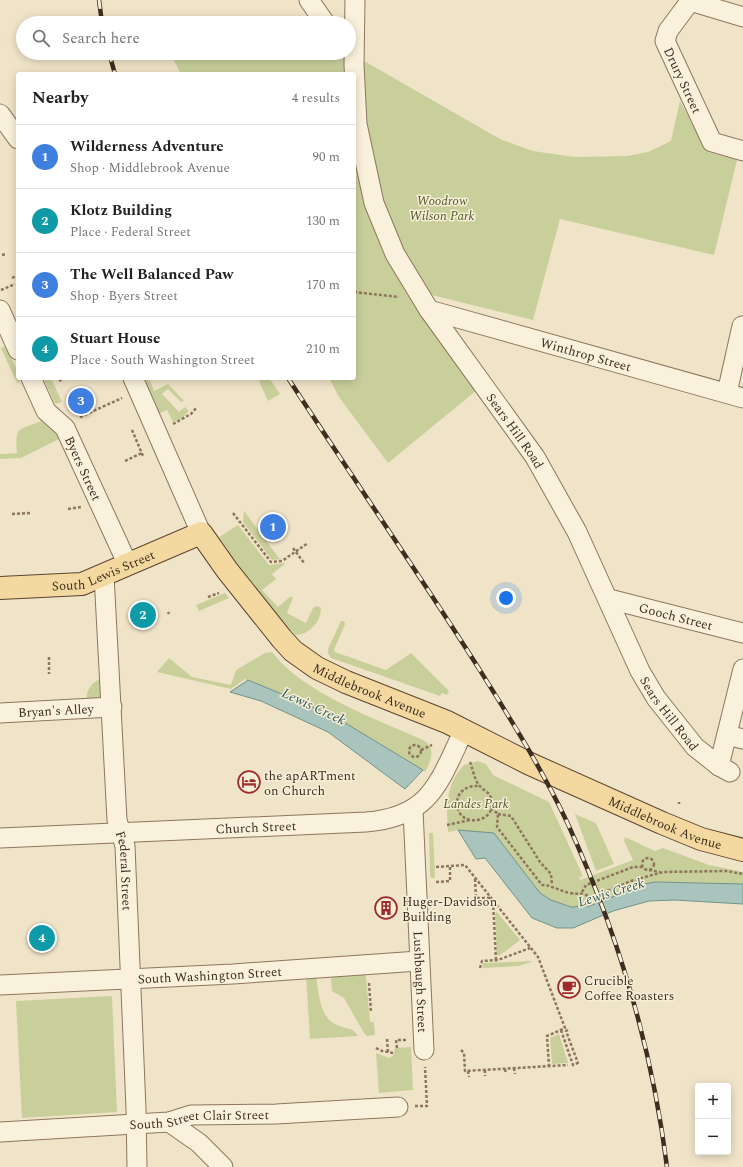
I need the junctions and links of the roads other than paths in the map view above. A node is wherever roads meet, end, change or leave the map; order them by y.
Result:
1 (309, 0) edge
2 (355, 0) edge
3 (691, 1) edge
4 (320, 16) edge
5 (354, 16) edge
6 (743, 16) edge
7 (350, 60) edge
8 (351, 72) edge
9 (0, 114) edge
10 (356, 115) edge
11 (16, 136) edge
12 (743, 151) edge
13 (425, 304) junction
14 (0, 310) edge
15 (742, 326) edge
16 (16, 346) edge
17 (32, 380) edge
18 (134, 380) edge
19 (735, 395) edge
20 (201, 533) junction
21 (128, 565) junction
22 (104, 575) junction
23 (0, 588) edge
24 (609, 599) junction
25 (743, 633) edge
26 (743, 670) edge
27 (112, 707) junction
28 (0, 713) edge
29 (464, 730) junction
30 (735, 737) edge
31 (413, 810) junction
32 (121, 833) junction
33 (0, 838) edge
34 (743, 850) edge
35 (419, 961) junction
36 (130, 979) junction
37 (0, 985) edge
38 (418, 1045) road end
39 (398, 1107) dead end
40 (169, 1122) junction
41 (137, 1124) junction
42 (0, 1132) edge
43 (136, 1167) edge
44 (222, 1167) edge

1 - 4 street
2 - 5 street
3 - 6 street
3 - 12 street, Drury Street
7 - 8 street, Sears Hill Road
9 - 11 street
10 - 13 street, Sears Hill Road
13 - 19 street, Winthrop Street
13 - 24 street, Sears Hill Road
14 - 16 street
15 - 19 street
17 - 21 street, Byers Street
18 - 20 street, Middlebrook Avenue
20 - 21 main road, South Lewis Street
20 - 29 main road, Middlebrook Avenue
21 - 22 main road, South Lewis Street
22 - 23 main road, South Lewis Street
22 - 27 street, Federal Street
24 - 25 street, Gooch Street
24 - 30 street, Sears Hill Road
26 - 30 street
27 - 28 street, Bryan's Alley
27 - 32 street, Federal Street
29 - 31 street, Church Street
29 - 34 main road, Middlebrook Avenue
31 - 32 street, Church Street
31 - 35 street, Lushbaugh Street
32 - 33 street, Church Street
32 - 36 street, Federal Street
35 - 36 street, South Washington Street
35 - 38 street, Lushbaugh Street
36 - 37 street, South Washington Street
36 - 41 street, Federal Street
39 - 40 street, South Street Clair Street
40 - 41 street, South Street Clair Street
40 - 44 street
41 - 42 street, South Street Clair Street
41 - 43 street, Federal Street

